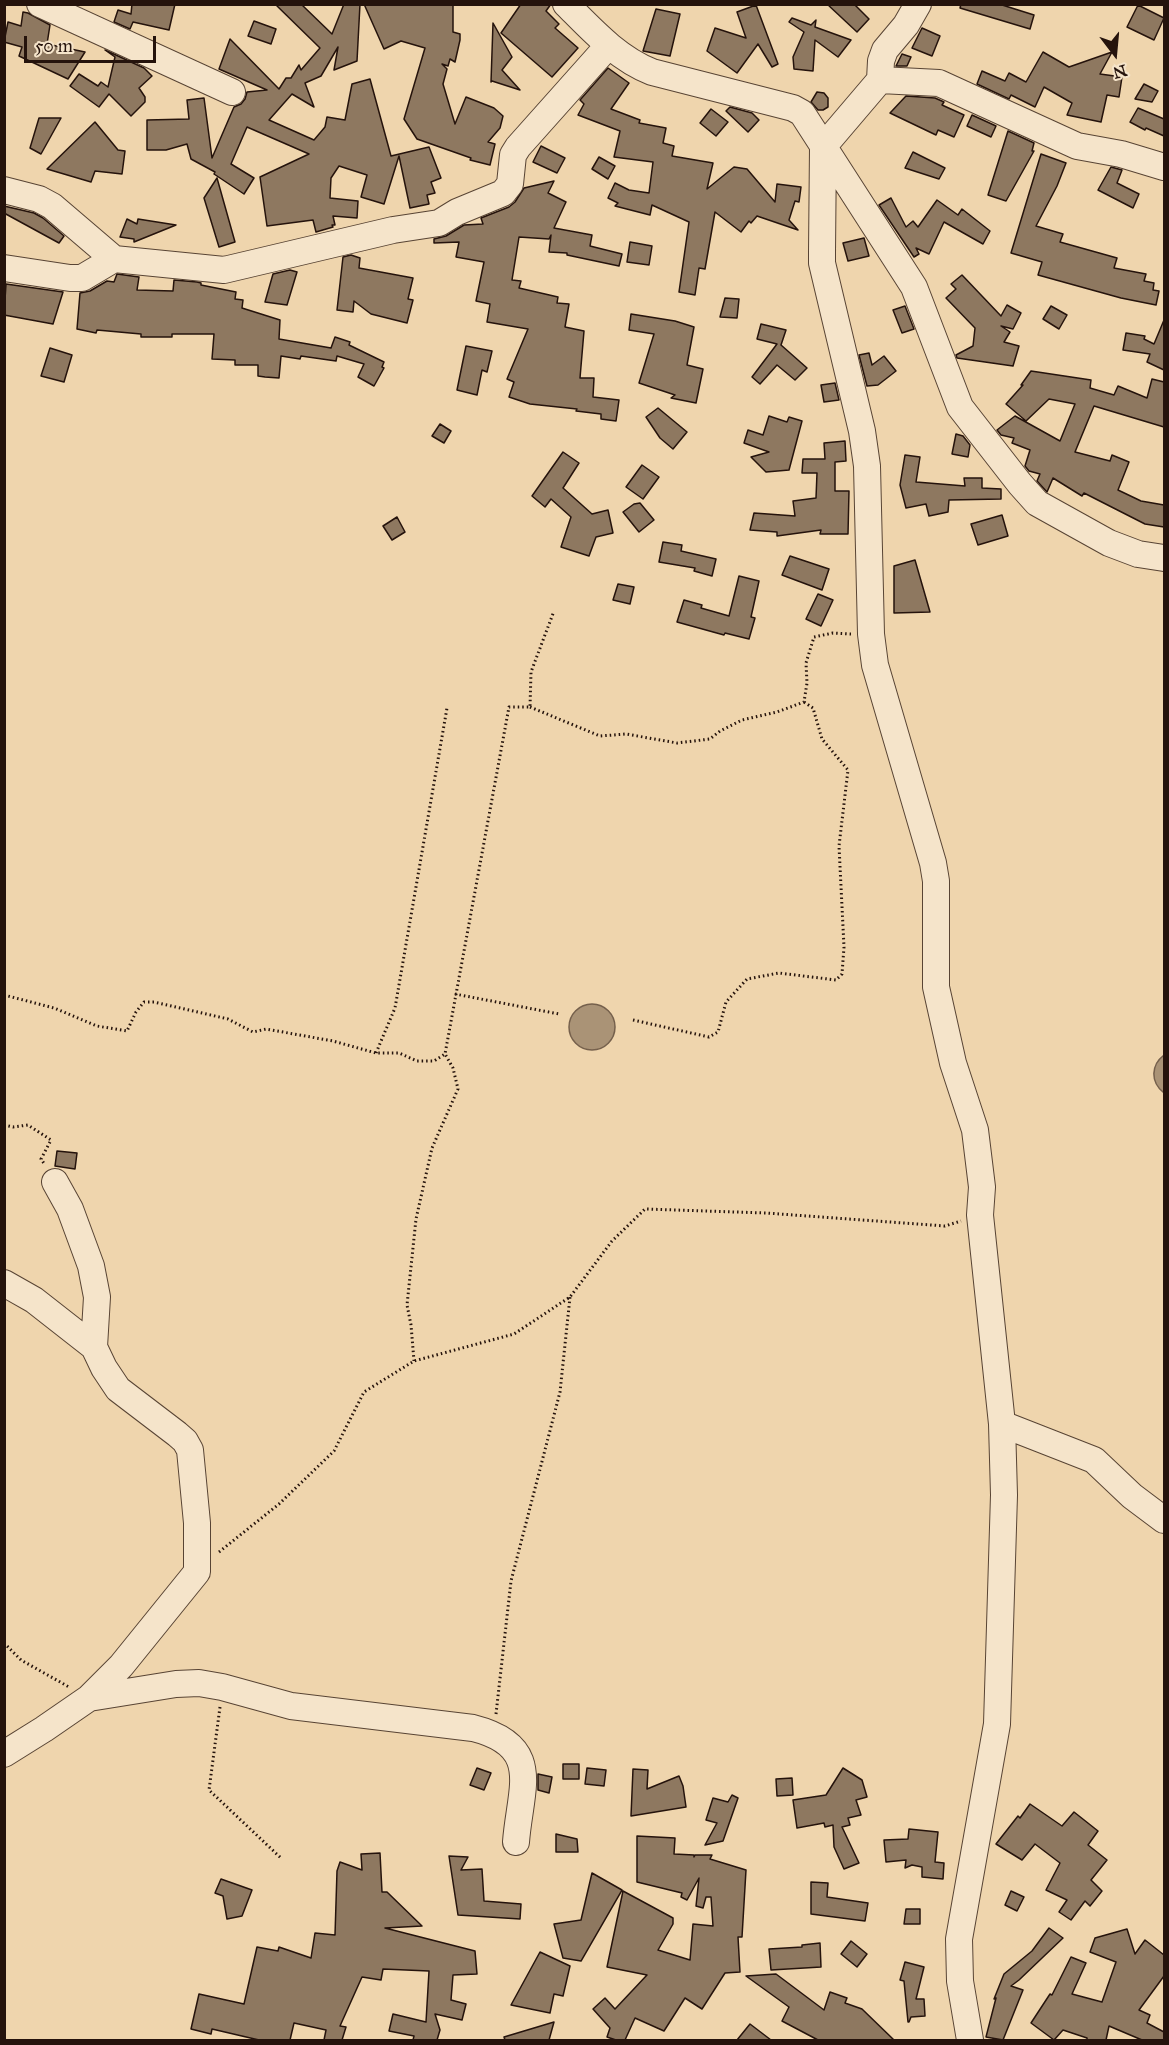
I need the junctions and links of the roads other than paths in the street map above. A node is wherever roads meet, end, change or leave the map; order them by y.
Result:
1 (40, 4) edge
2 (566, 4) edge
3 (918, 4) edge
4 (608, 46) junction
5 (880, 80) junction
6 (232, 92) dead end
7 (823, 147) junction
8 (1164, 167) edge
9 (4, 189) edge
10 (114, 259) junction
11 (4, 268) edge
12 (1164, 558) edge
13 (55, 1182) road end
14 (4, 1283) edge
15 (94, 1347) junction
16 (1002, 1424) junction
17 (1164, 1520) edge
18 (89, 1698) junction
19 (4, 1754) edge
20 (516, 1842) dead end
21 (970, 2040) edge

1 - 6 street
2 - 4 street
3 - 5 street
4 - 7 street
4 - 10 street
5 - 7 street
5 - 8 street
7 - 12 street
7 - 16 street
9 - 10 street
10 - 11 street
13 - 15 street
14 - 15 street
15 - 18 street
16 - 17 street
16 - 21 street
18 - 19 street
18 - 20 street

